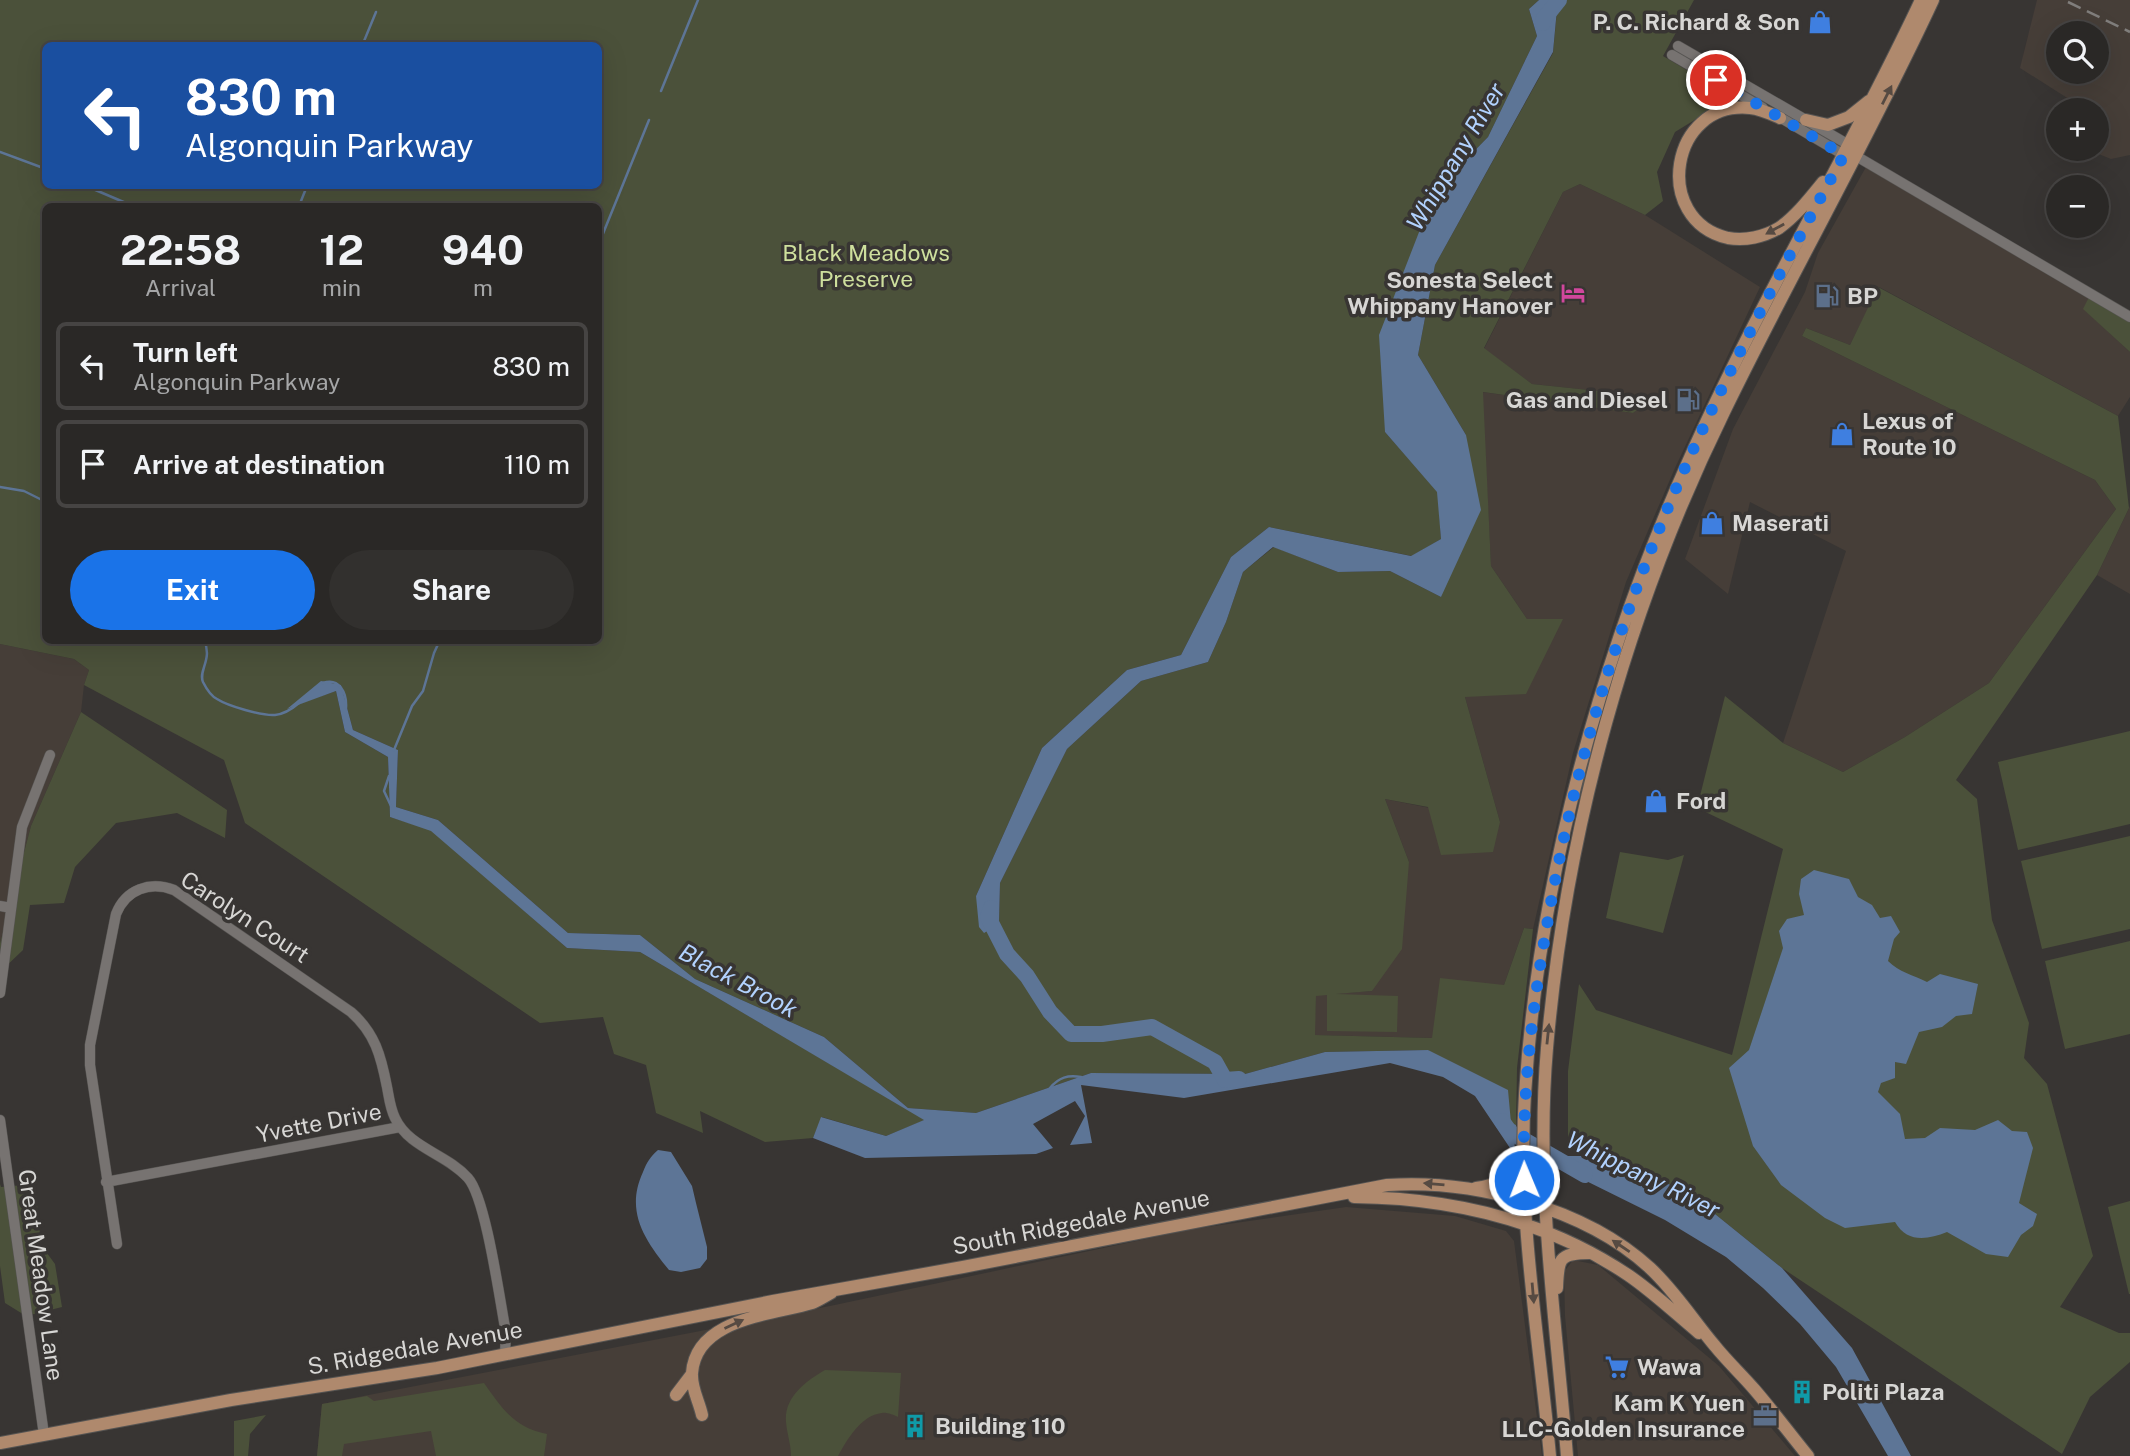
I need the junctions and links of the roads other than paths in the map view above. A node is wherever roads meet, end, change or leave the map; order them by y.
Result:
1 (1921, 0) edge
2 (1933, 0) edge
3 (1874, 96) junction
4 (1780, 118) junction
5 (1806, 120) junction
6 (1847, 155) junction
7 (2130, 317) edge
8 (50, 755) dead end
9 (5, 907) edge
10 (0, 993) edge
11 (0, 1120) edge
12 (400, 1127) junction
13 (1523, 1149) junction
14 (106, 1182) junction
15 (1471, 1189) junction
16 (1333, 1196) junction
17 (1525, 1203) junction
18 (1544, 1208) junction
19 (1527, 1225) junction
20 (1545, 1231) junction
21 (117, 1244) dead end
22 (1592, 1253) junction
23 (837, 1289) junction
24 (1553, 1309) junction
25 (1715, 1347) junction
26 (505, 1354) junction
27 (692, 1374) junction
28 (676, 1395) dead end
29 (702, 1415) dead end
30 (44, 1435) junction
31 (0, 1443) edge
32 (1550, 1456) edge
33 (1567, 1456) edge
34 (1808, 1456) edge

1 - 3 main road
6 -> 2 main road
3 - 5 main road
3 - 6 main road
4 - 5 street
4 - 6 street
6 -> 4 main road
5 - 6 street
6 - 7 street
6 - 13 main road
18 -> 6 main road
8 - 9 street
9 - 10 street
11 - 30 street, Great Meadow Lane
12 - 14 street, Yvette Drive
12 - 14 street, Carolyn Court
12 - 26 street, Yvette Drive
13 - 15 main road
13 - 17 main road
14 - 21 street, Carolyn Court
15 -> 16 main road, South Ridgedale Avenue
15 - 17 main road, South Ridgedale Avenue
16 - 19 main road, South Ridgedale Avenue
16 - 23 main road, South Ridgedale Avenue
17 - 18 main road, South Ridgedale Avenue
17 - 19 main road
18 - 20 main road
25 -> 18 main road, South Ridgedale Avenue
19 - 20 main road, South Ridgedale Avenue
19 -> 32 main road
20 - 22 main road, South Ridgedale Avenue
20 - 24 main road
22 - 24 main road
22 - 25 main road, South Ridgedale Avenue
23 - 26 main road, S. Ridgedale Avenue
27 -> 23 main road
24 - 33 main road
25 - 34 main road
26 - 30 main road, S. Ridgedale Avenue
27 - 28 main road
27 - 29 main road
30 - 31 main road, S. Ridgedale Avenue

